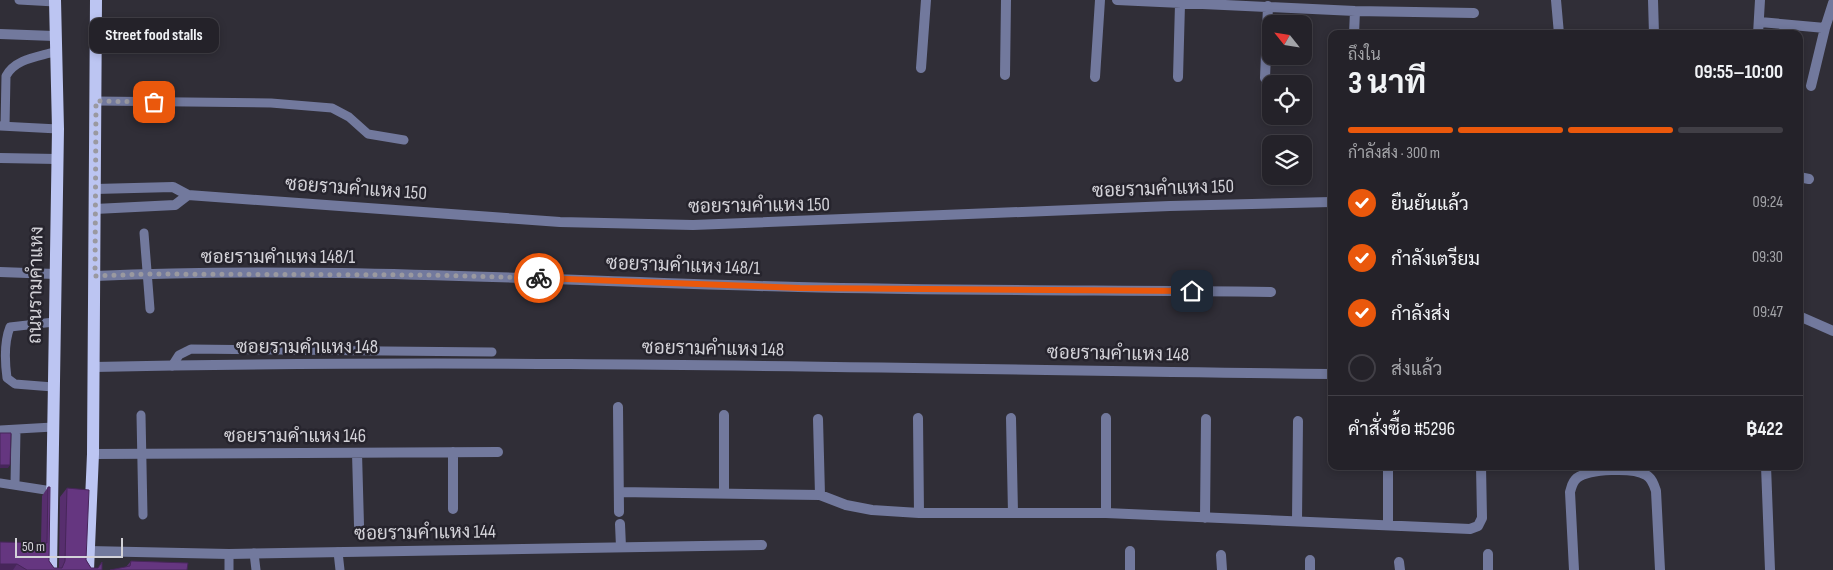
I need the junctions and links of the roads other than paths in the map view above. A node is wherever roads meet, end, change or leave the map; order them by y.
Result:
1 (19, 0) edge
2 (96, 0) edge
3 (926, 0) edge
4 (1006, 0) edge
5 (1100, 0) edge
6 (1117, 0) edge
7 (1556, 0) edge
8 (1653, 0) edge
9 (1760, 0) edge
10 (55, 1) edge
11 (1833, 3) edge
12 (1180, 4) junction
13 (1268, 6) junction
14 (1354, 11) junction
15 (1474, 13) dead end
16 (1760, 22) junction
17 (1825, 28) junction
18 (1354, 30) edge
19 (1560, 30) edge
20 (1654, 30) edge
21 (1759, 30) edge
22 (0, 34) edge
23 (54, 36) junction
24 (54, 52) junction
25 (922, 68) dead end
26 (1005, 75) dead end
27 (1264, 75) edge
28 (1096, 77) dead end
29 (1178, 77) dead end
30 (1811, 86) dead end
31 (96, 101) junction
32 (3, 126) edge
33 (58, 130) junction
34 (404, 140) dead end
35 (0, 158) edge
36 (57, 159) junction
37 (95, 189) junction
38 (188, 195) junction
39 (1328, 202) edge
40 (95, 208) junction
41 (144, 233) dead end
42 (0, 272) edge
43 (55, 274) junction
44 (147, 274) junction
45 (95, 276) junction
46 (1271, 292) dead end
47 (150, 309) dead end
48 (1803, 318) edge
49 (54, 322) junction
50 (1833, 331) edge
51 (492, 352) dead end
52 (3, 361) edge
53 (172, 366) junction
54 (94, 367) junction
55 (1328, 374) edge
56 (53, 387) junction
57 (618, 407) dead end
58 (141, 415) dead end
59 (724, 415) dead end
60 (918, 418) dead end
61 (1011, 418) dead end
62 (1106, 418) dead end
63 (818, 419) dead end
64 (1206, 419) dead end
65 (1298, 421) dead end
66 (53, 427) junction
67 (0, 430) edge
68 (16, 430) junction
69 (453, 452) junction
70 (498, 452) dead end
71 (357, 453) junction
72 (93, 454) junction
73 (141, 454) junction
74 (1388, 470) edge
75 (1481, 470) edge
76 (1766, 470) edge
77 (0, 483) edge
78 (15, 484) junction
79 (52, 491) junction
80 (618, 492) junction
81 (724, 492) junction
82 (820, 495) junction
83 (453, 509) dead end
84 (619, 512) dead end
85 (919, 513) junction
86 (1013, 513) junction
87 (1106, 513) junction
88 (143, 515) dead end
89 (1205, 518) junction
90 (1297, 521) junction
91 (620, 524) dead end
92 (359, 525) dead end
93 (1388, 525) junction
94 (762, 545) dead end
95 (621, 547) junction
96 (89, 551) junction
97 (1130, 551) dead end
98 (338, 552) junction
99 (254, 553) junction
100 (229, 554) junction
101 (1488, 554) dead end
102 (1222, 555) dead end
103 (51, 570) edge
104 (88, 570) edge
105 (229, 570) edge
106 (256, 570) edge
107 (340, 570) edge
108 (1130, 570) edge
109 (1222, 570) edge
110 (1488, 570) edge
111 (1574, 570) edge
112 (1660, 570) edge
113 (1770, 570) edge

1 - 10 lane
2 - 31 main road
3 - 25 street
4 - 26 street
5 - 28 street
6 - 12 street
7 - 19 street
8 - 20 street
9 - 16 street
10 - 23 main road, ถนนรามคำแหง
11 - 17 street
12 - 13 street
12 - 29 street
13 - 14 street
13 - 27 street
14 - 15 street
14 - 18 street
16 - 17 street
16 - 21 street
17 - 30 street
22 - 23 street
23 - 24 main road, ถนนรามคำแหง
24 - 32 lane
24 - 33 main road, ถนนรามคำแหง
31 - 34 lane
31 - 37 main road
32 - 33 lane
33 - 36 main road, ถนนรามคำแหง
35 - 36 street
36 - 43 main road, ถนนรามคำแหง
37 - 38 street, ซอยรามคำแหง 150
37 - 40 main road
38 - 39 street, ซอยรามคำแหง 150
38 - 40 street
40 - 45 main road
41 - 44 lane
42 - 43 street
43 - 49 main road, ถนนรามคำแหง
44 - 45 street, ซอยรามคำแหง 148/1
44 - 46 street, ซอยรามคำแหง 148/1
44 - 47 lane
45 - 54 main road
48 - 50 street
49 - 52 lane
49 - 56 main road, ถนนรามคำแหง
51 - 53 lane
52 - 56 lane
53 - 54 street, ซอยรามคำแหง 148
53 - 55 street, ซอยรามคำแหง 148
54 - 72 main road
56 - 66 main road, ถนนรามคำแหง
57 - 80 street
58 - 73 lane
59 - 81 street
60 - 85 street
61 - 86 street
62 - 87 street
63 - 82 street
64 - 89 street
65 - 90 street
66 - 68 lane
66 - 79 main road, ถนนรามคำแหง
67 - 68 lane
68 - 78 lane
69 - 70 street, ซอยรามคำแหง 146
69 - 71 street, ซอยรามคำแหง 146
69 - 83 street
71 - 73 street, ซอยรามคำแหง 146
71 - 92 street
72 - 73 street, ซอยรามคำแหง 146
72 - 96 main road
73 - 88 lane
74 - 93 street
75 - 93 street
76 - 113 street
77 - 78 lane
78 - 79 lane
79 - 103 main road, ถนนรามคำแหง
80 - 81 street
80 - 84 street
81 - 82 street
82 - 85 street
85 - 86 street
86 - 87 street
87 - 89 street
89 - 90 street
90 - 93 street
91 - 95 street
94 - 95 street, ซอยรามคำแหง 144
95 - 98 street, ซอยรามคำแหง 144
96 - 100 street, ซอยรามคำแหง 144
96 - 104 main road
97 - 108 street
98 - 99 street, ซอยรามคำแหง 144
98 - 107 lane
99 - 100 street, ซอยรามคำแหง 144
99 - 106 lane
100 - 105 lane
101 - 110 street
102 - 109 street
111 - 112 street

